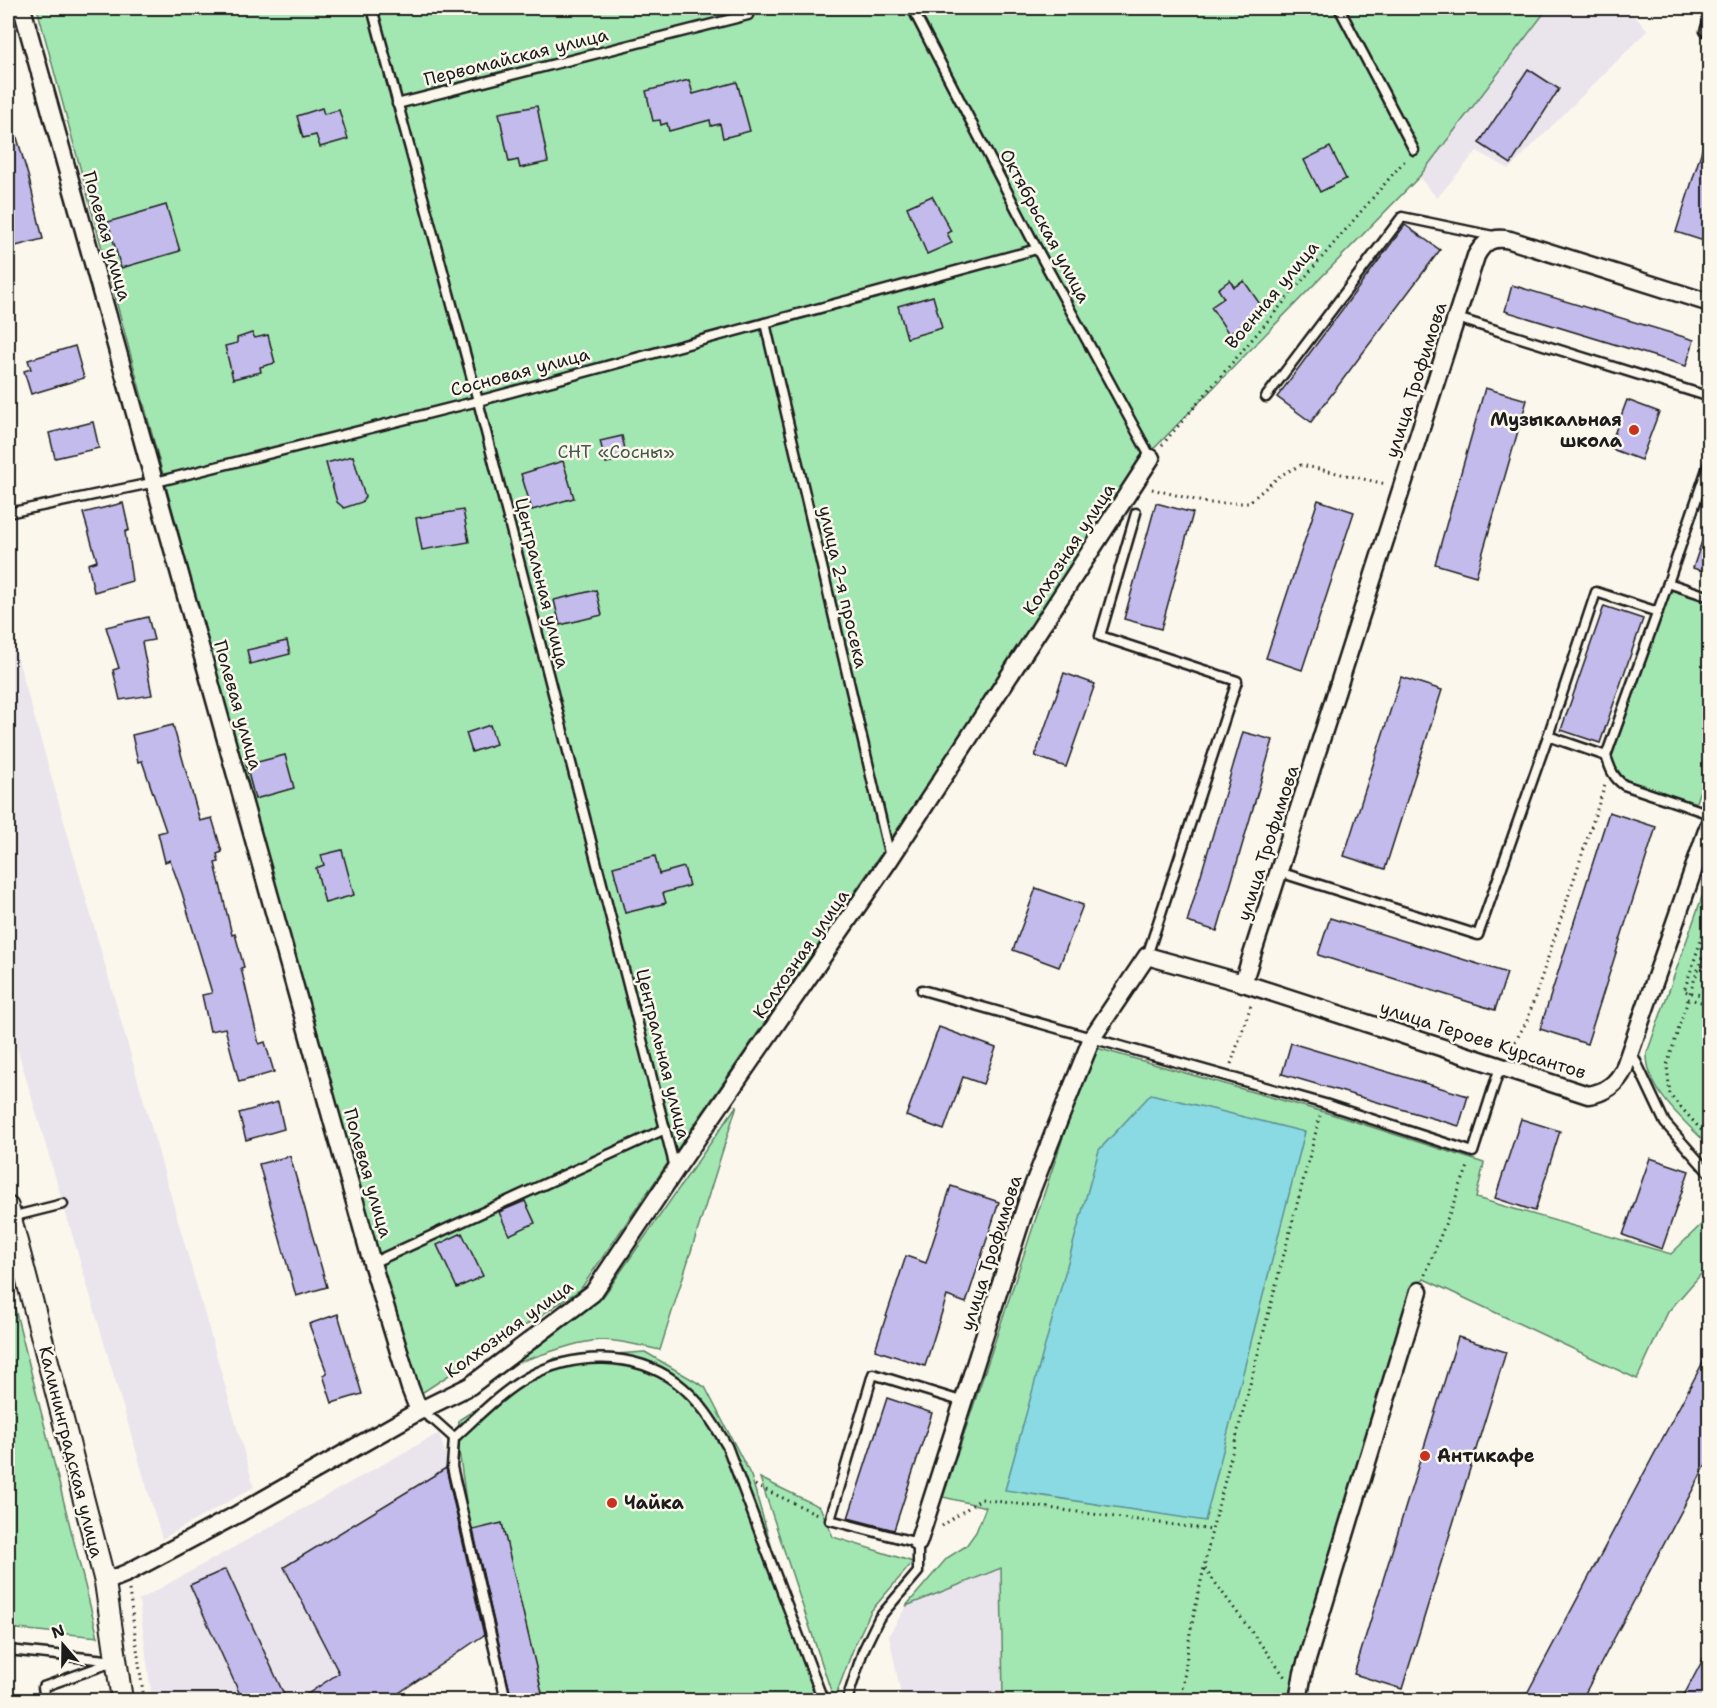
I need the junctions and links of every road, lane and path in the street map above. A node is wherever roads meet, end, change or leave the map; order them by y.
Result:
1 (22, 8) edge
2 (372, 8) edge
3 (912, 8) edge
4 (1339, 8) edge
5 (748, 15) dead end
6 (1710, 16) edge
7 (1710, 32) edge
8 (397, 104) junction
9 (1414, 150) joint
10 (1500, 238) junction
11 (1037, 249) junction
12 (1710, 303) edge
13 (1457, 318) junction
14 (765, 323) junction
15 (1710, 397) edge
16 (1266, 398) dead end
17 (478, 401) junction
18 (1151, 458) junction
19 (1710, 460) edge
20 (156, 482) junction
21 (1402, 488) junction
22 (8, 513) edge
23 (1136, 513) joint
24 (1668, 583) junction
25 (1710, 597) edge
26 (1658, 612) junction
27 (1548, 736) junction
28 (1606, 756) junction
29 (1610, 769) junction
30 (1710, 814) edge
31 (1710, 822) edge
32 (890, 859) junction
33 (1279, 872) junction
34 (1710, 913) edge
35 (1710, 934) edge
36 (1147, 956) junction
37 (1244, 983) junction
38 (922, 990) dead end
39 (1690, 993) junction
40 (1710, 997) edge
41 (1688, 1000) junction
42 (1710, 1004) edge
43 (1092, 1038) junction
44 (1630, 1050) junction
45 (1500, 1067) junction
46 (1227, 1077) junction
47 (1322, 1108) dead end
48 (665, 1129) junction
49 (1710, 1140) edge
50 (1473, 1152) junction
51 (676, 1169) junction
52 (1710, 1174) edge
53 (63, 1203) dead end
54 (9, 1212) edge
55 (372, 1263) junction
56 (1419, 1291) joint
57 (964, 1402) junction
58 (419, 1411) junction
59 (454, 1438) junction
60 (738, 1477) junction
61 (830, 1520) junction
62 (1212, 1530) junction
63 (918, 1543) junction
64 (1204, 1568) junction
65 (127, 1573) junction
66 (105, 1582) junction
67 (8, 1650) edge
68 (117, 1661) junction
69 (1300, 1698) edge
70 (45, 1701) edge
71 (122, 1701) edge
72 (144, 1701) edge
73 (506, 1701) edge
74 (823, 1701) edge
75 (847, 1701) edge
76 (1181, 1701) edge

1 - 20 street, Полевая улица
2 - 8 lane, Центральная улица
3 - 11 lane, Октябрьская улица
4 - 9 lane
5 - 8 lane, Первомайская улица
6 - 7 lane
8 - 17 lane, Центральная улица
9 - 18 path, Военная улица
10 - 12 street
10 - 13 street, улица Трофимова
10 - 16 lane
11 - 14 lane, Сосновая улица
11 - 18 lane, Октябрьская улица
13 - 15 lane
13 - 21 street, улица Трофимова
14 - 17 lane, Сосновая улица
14 - 32 lane, улица 2-я просека
17 - 20 lane, Сосновая улица
17 - 48 lane, Центральная улица
18 - 32 street, Колхозная улица
19 - 24 lane
20 - 22 lane, Сосновая улица
20 - 55 street, Полевая улица
21 - 23 path
21 - 33 street, улица Трофимова
23 - 36 lane
24 - 25 lane
24 - 26 lane
26 - 27 lane
26 - 28 lane
27 - 28 lane
27 - 33 lane
28 - 29 lane
29 - 30 lane
29 - 45 path
31 - 44 street, улица Героев Курсантов
32 - 51 street, Колхозная улица
33 - 37 street, улица Трофимова
34 - 39 path
35 - 39 path
36 - 37 street
36 - 43 street, улица Трофимова
37 - 45 street, улица Героев Курсантов
37 - 46 path
38 - 43 lane
39 - 40 path
39 - 41 path
41 - 42 path
41 - 49 path
43 - 46 lane
43 - 57 street, улица Трофимова
44 - 45 street, улица Героев Курсантов
44 - 52 lane
45 - 50 lane
46 - 50 lane
47 - 62 path
48 - 51 lane, Центральная улица
48 - 55 lane
50 - 56 path
51 - 58 street, Колхозная улица
53 - 54 lane
54 - 66 street, Калининградская улица
55 - 58 street, Полевая улица
56 - 69 street
57 - 61 lane
57 - 63 street, улица Трофимова
58 - 59 lane
58 - 65 street, Колхозная улица
59 - 60 lane
59 - 73 lane
60 - 61 path
60 - 74 lane
61 - 63 lane
62 - 63 path
62 - 64 path
63 - 75 lane
64 - 69 path
64 - 76 path
65 - 66 street, Колхозная улица
65 - 72 path
66 - 68 street, Калининградская улица
67 - 68 lane
68 - 70 lane
68 - 71 street, Калининградская улица

